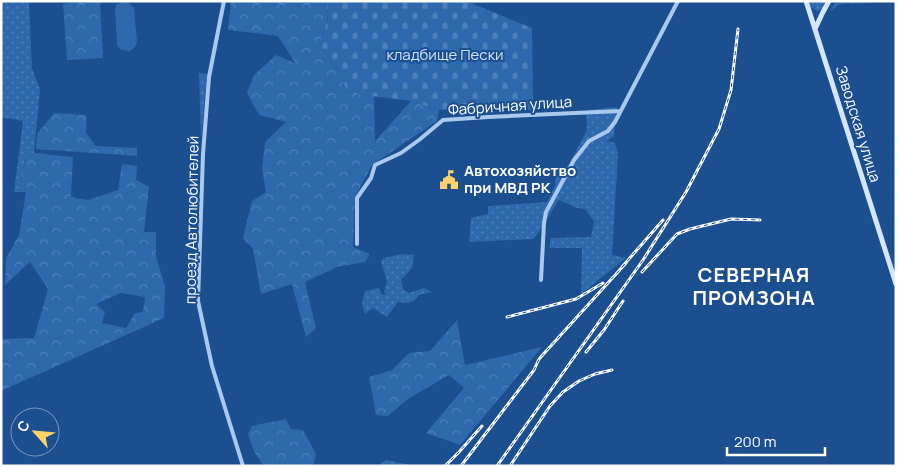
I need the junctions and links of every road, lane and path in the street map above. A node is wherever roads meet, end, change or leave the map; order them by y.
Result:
1 (224, 1) edge
2 (678, 1) edge
3 (806, 1) edge
4 (830, 1) edge
5 (809, 8) junction
6 (823, 12) junction
7 (815, 29) junction
8 (620, 110) junction
9 (357, 244) dead end
10 (541, 280) dead end
11 (896, 284) edge
12 (243, 466) edge

1 - 12 street, проезд Автолюбителей
2 - 8 street
3 - 5 main road, Заводская улица
4 - 6 main road
5 - 6 main road
5 - 7 main road, Заводская улица
6 - 7 main road
7 - 11 main road, Заводская улица
8 - 9 street, Фабричная улица
8 - 10 street

